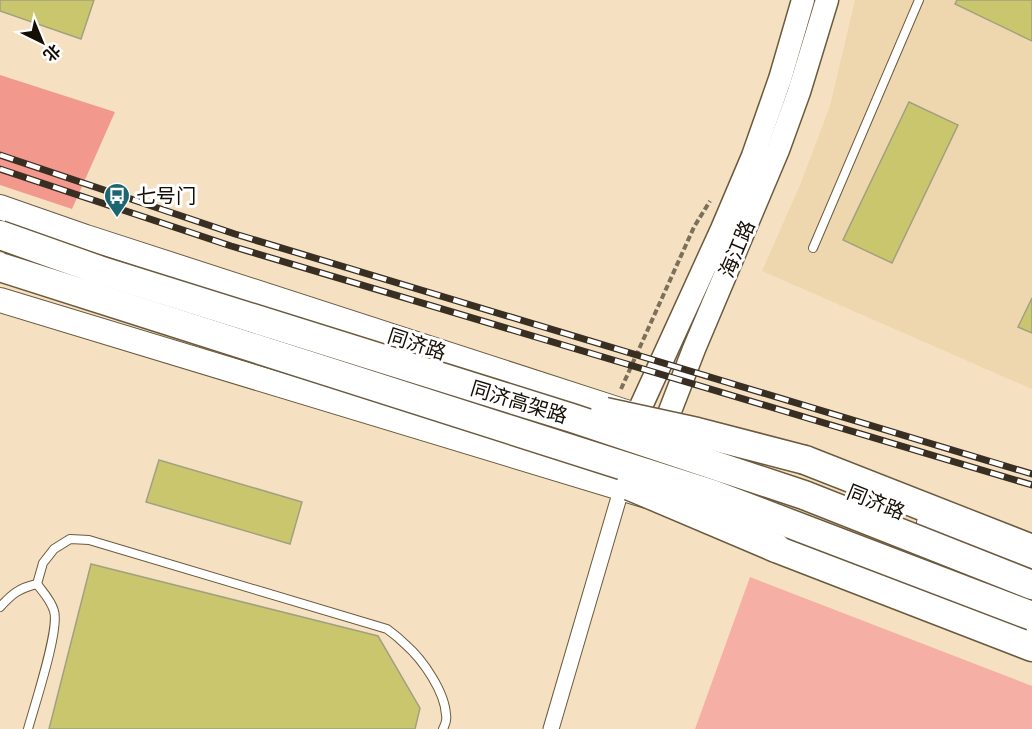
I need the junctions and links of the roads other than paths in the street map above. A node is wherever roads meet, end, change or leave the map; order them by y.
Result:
1 (803, 0) edge
2 (827, 0) edge
3 (919, 0) edge
4 (0, 207) edge
5 (0, 235) edge
6 (813, 248) dead end
7 (0, 267) edge
8 (190, 298) junction
9 (0, 300) edge
10 (637, 416) junction
11 (468, 417) junction
12 (665, 424) junction
13 (622, 487) junction
14 (1032, 549) edge
15 (1032, 565) edge
16 (37, 584) junction
17 (1032, 585) edge
18 (0, 607) edge
19 (1032, 616) edge
20 (1032, 632) edge
21 (1032, 647) edge
22 (28, 729) edge
23 (443, 729) edge
24 (551, 729) edge

1 - 10 street, 海江路
2 - 12 street, 海江路
3 - 6 lane
4 - 10 main road, 同济路
5 - 8 highway, 同济高架路, bridge
7 - 11 highway, 同济高架路, bridge
8 - 14 highway, bridge
8 - 17 highway, 同济高架路, bridge
9 - 13 main road
10 - 12 main road, 同济路
10 - 13 street, 海江路
11 - 19 highway, 同济高架路, bridge
11 - 21 highway, bridge
12 - 13 street, 海江路
12 - 15 main road, 同济路
13 - 20 main road
13 - 24 street, 海江路
16 - 18 lane
16 - 22 lane
16 - 23 lane

